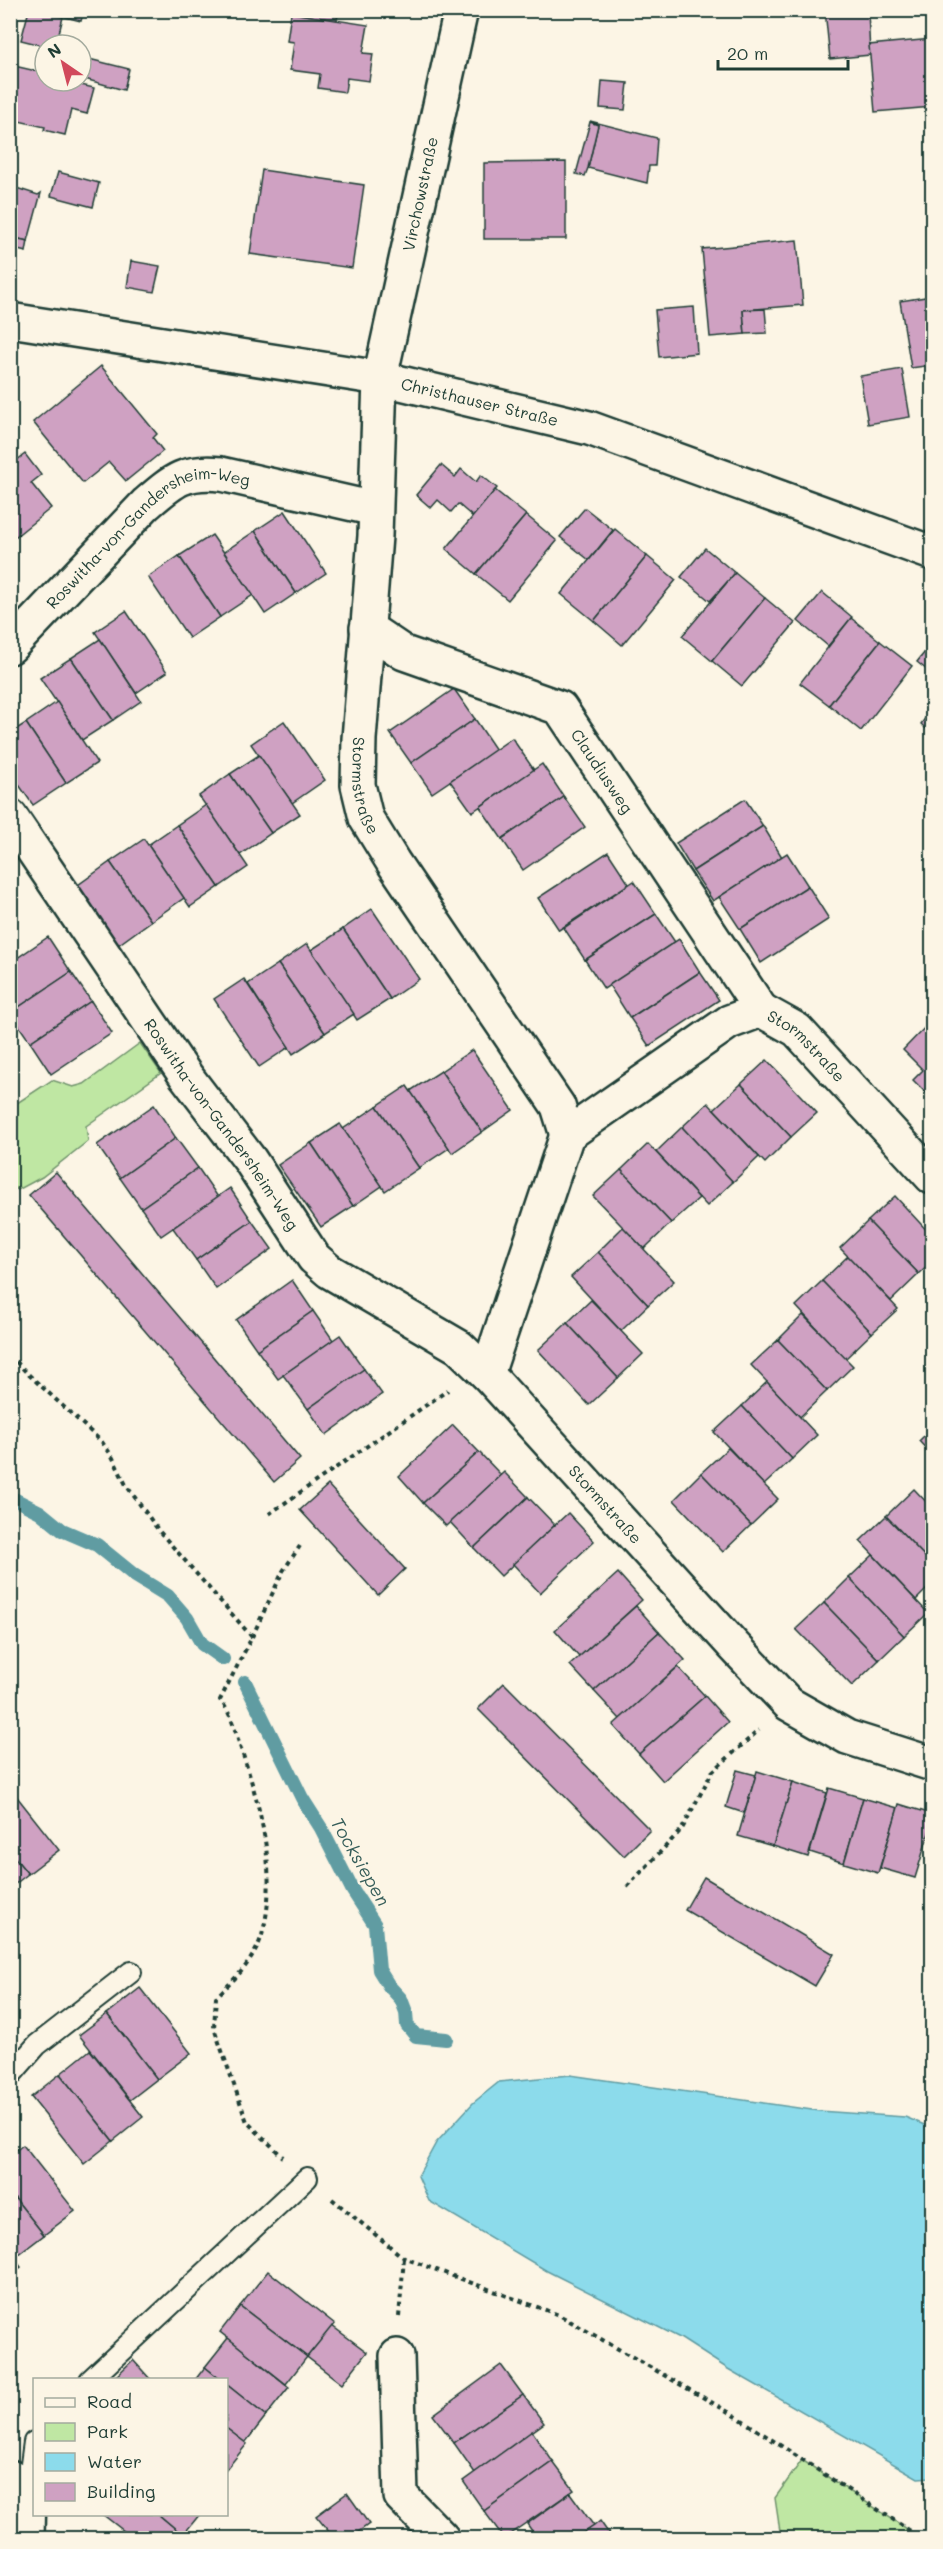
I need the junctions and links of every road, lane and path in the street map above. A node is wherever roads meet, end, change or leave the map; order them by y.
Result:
1 (461, 10) edge
2 (10, 320) edge
3 (380, 378) junction
4 (375, 509) junction
5 (933, 553) edge
6 (367, 628) junction
7 (10, 647) edge
8 (10, 816) edge
9 (761, 1010) junction
10 (567, 1135) junction
11 (933, 1177) edge
12 (10, 1354) edge
13 (487, 1374) junction
14 (412, 1415) dead end
15 (269, 1514) dead end
16 (300, 1546) dead end
17 (252, 1637) junction
18 (740, 1746) dead end
19 (933, 1764) edge
20 (627, 1887) dead end
21 (131, 1972) dead end
22 (10, 2076) edge
23 (307, 2178) junction
24 (404, 2258) junction
25 (397, 2356) joint
26 (91, 2378) edge
27 (33, 2445) edge
28 (19, 2481) edge
29 (27, 2538) edge
30 (442, 2538) edge
31 (921, 2538) edge

1 - 3 street, Virchowstraße
2 - 3 street, Christhauser Straße
3 - 4 street, Stormstraße
3 - 5 street, Christhauser Straße
4 - 6 street, Stormstraße
4 - 7 street, Roswitha-von-Gandersheim-Weg
6 - 9 street, Claudiusweg
6 - 10 street, Stormstraße
8 - 13 street, Roswitha-von-Gandersheim-Weg
9 - 10 street, Stormstraße
9 - 11 street, Stormstraße
10 - 13 street
12 - 17 path
13 - 19 street, Stormstraße
14 - 15 path
16 - 17 path
17 - 23 path
18 - 20 path
21 - 22 lane
23 - 24 path
23 - 26 lane
24 - 25 path
24 - 31 path
25 - 30 street
27 - 28 lane
28 - 29 street

